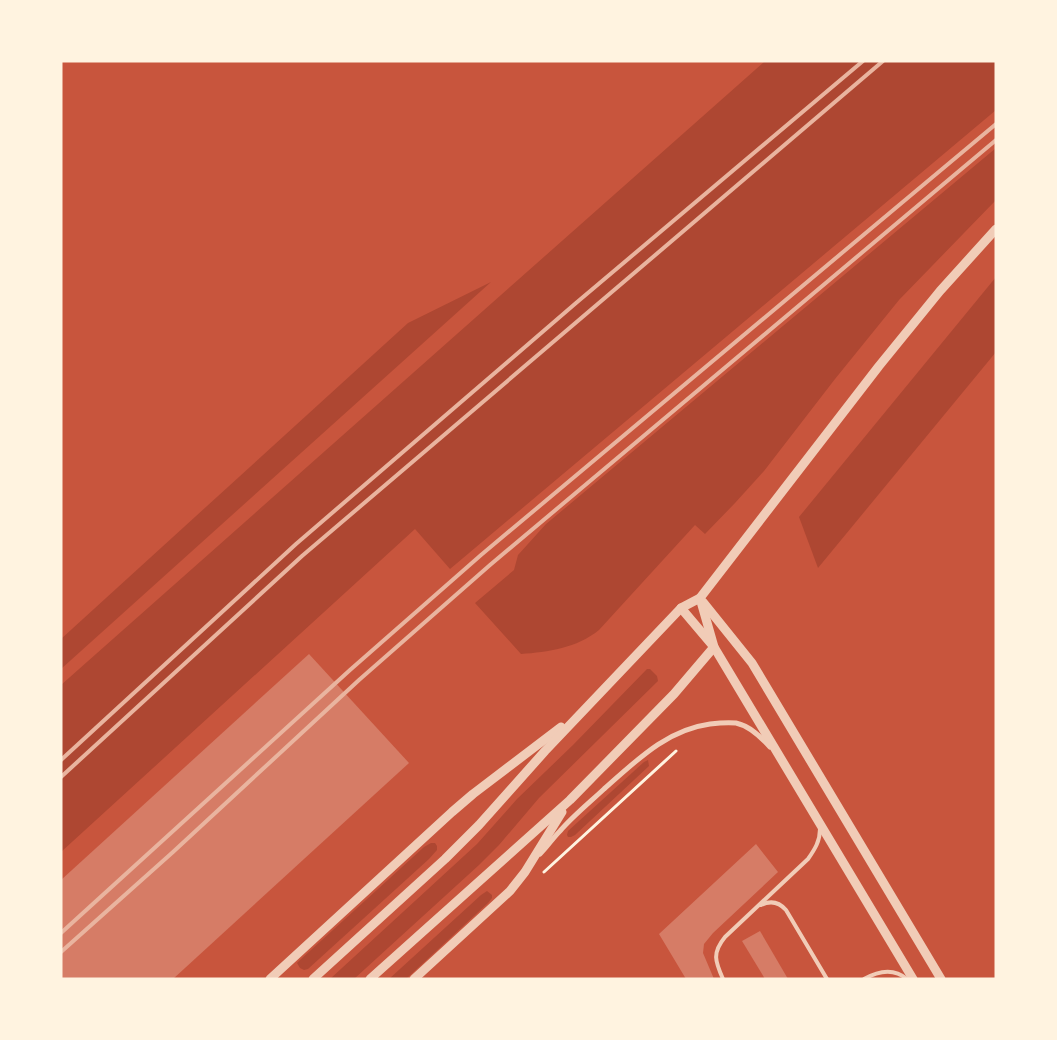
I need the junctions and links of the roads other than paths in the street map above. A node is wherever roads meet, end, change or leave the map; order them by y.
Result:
1 (996, 229) edge
2 (700, 598) junction
3 (681, 608) junction
4 (714, 647) junction
5 (597, 696) junction
6 (785, 765) junction
7 (570, 800) junction
8 (815, 815) junction
9 (526, 872) junction
10 (757, 907) junction
11 (270, 979) edge
12 (313, 979) edge
13 (370, 979) edge
14 (414, 979) edge
15 (723, 979) edge
16 (827, 979) edge
17 (864, 979) edge
18 (907, 979) edge
19 (913, 979) edge
20 (941, 979) edge

1 - 2 street
2 - 3 street
2 - 4 street
2 - 20 street
3 - 4 street
3 - 5 street
4 - 6 street
4 - 7 street
5 - 11 street
5 - 12 street
6 - 8 street
6 - 9 street
7 - 9 street
7 - 13 street
8 - 10 lane
8 - 19 street
9 - 14 street
10 - 15 lane
10 - 16 lane
17 - 18 lane

